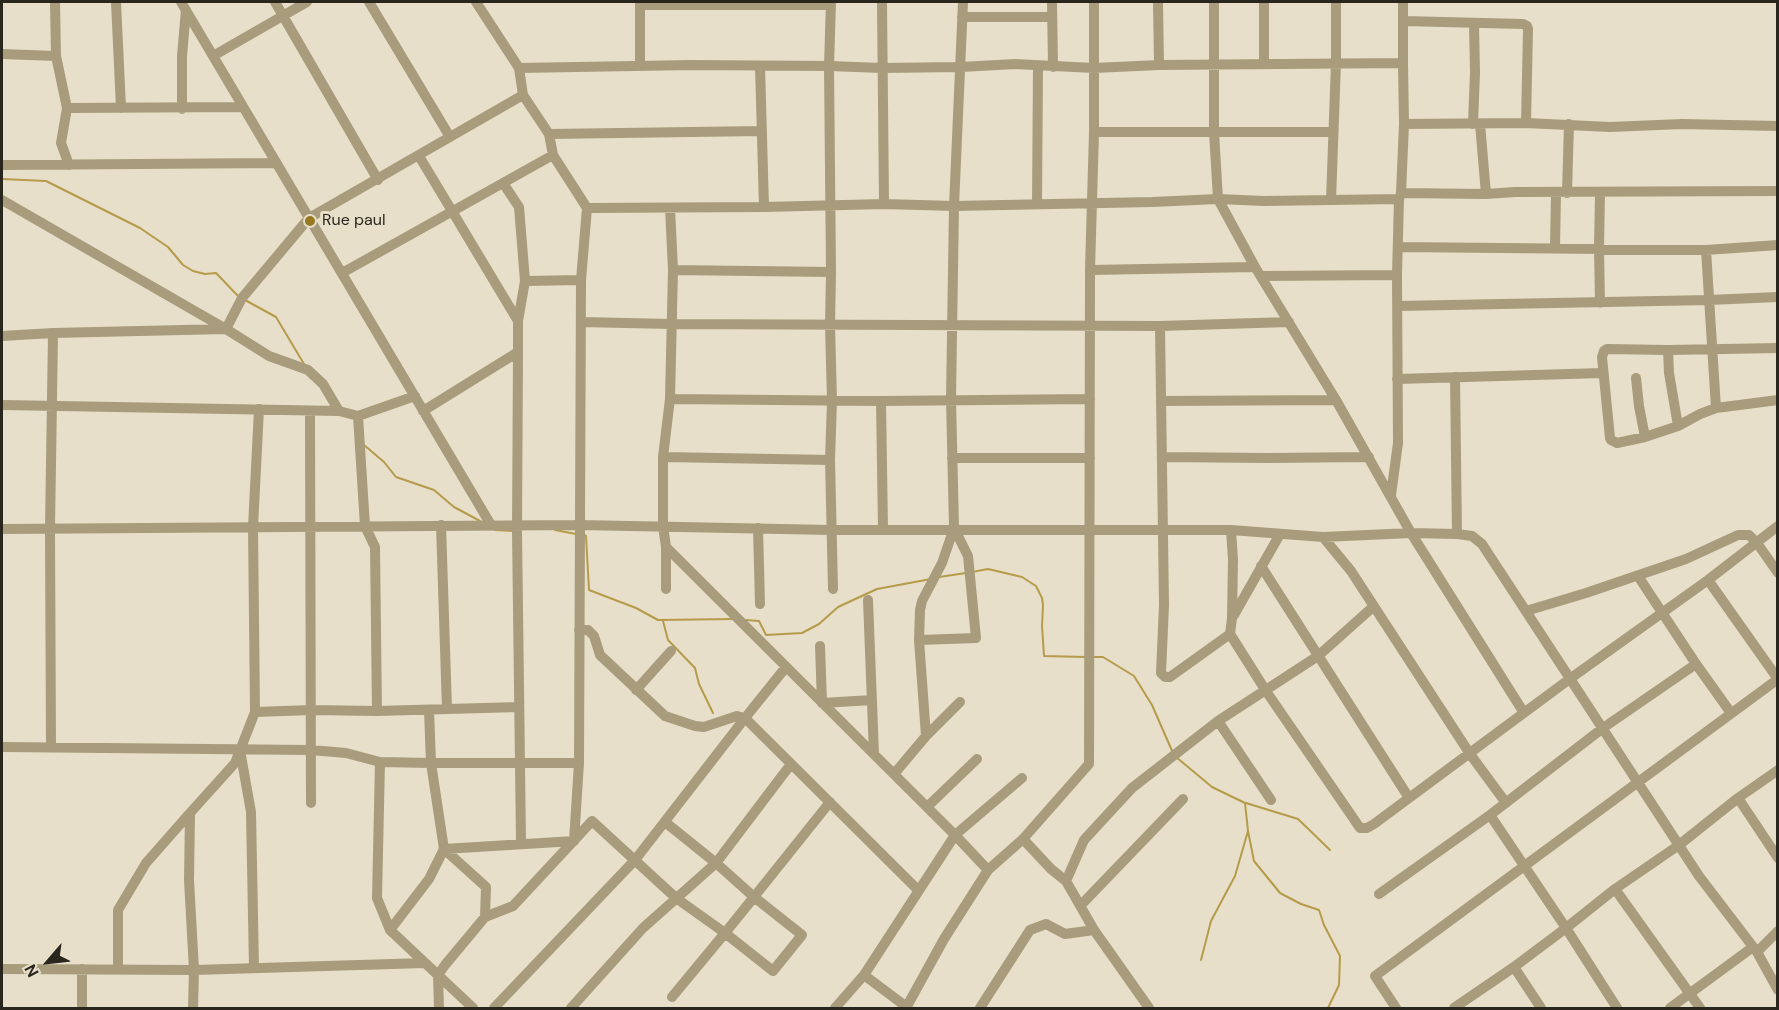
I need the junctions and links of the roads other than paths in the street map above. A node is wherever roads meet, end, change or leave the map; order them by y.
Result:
1 (55, 2) edge
2 (116, 2) edge
3 (275, 2) edge
4 (307, 2) edge
5 (369, 2) edge
6 (476, 2) edge
7 (882, 2) edge
8 (963, 2) edge
9 (1052, 2) edge
10 (1094, 2) edge
11 (1158, 2) edge
12 (1214, 2) edge
13 (1264, 2) edge
14 (1336, 2) edge
15 (1403, 2) edge
16 (640, 3) edge
17 (831, 3) edge
18 (183, 6) edge
19 (283, 16) junction
20 (962, 17) junction
21 (1052, 17) junction
22 (1403, 21) junction
23 (1474, 23) junction
24 (2, 54) edge
25 (57, 56) junction
26 (213, 56) junction
27 (1336, 63) junction
28 (1403, 63) junction
29 (1264, 64) junction
30 (640, 65) junction
31 (1159, 65) junction
32 (1214, 65) junction
33 (760, 66) junction
34 (829, 66) junction
35 (1038, 66) junction
36 (961, 67) junction
37 (1053, 67) junction
38 (519, 68) junction
39 (882, 68) junction
40 (1094, 68) junction
41 (523, 95) junction
42 (243, 107) junction
43 (66, 108) junction
44 (121, 108) junction
45 (182, 109) junction
46 (1526, 123) junction
47 (1404, 124) junction
48 (1476, 124) junction
49 (1569, 124) junction
50 (1778, 126) edge
51 (762, 131) junction
52 (1094, 132) junction
53 (1214, 132) junction
54 (1333, 132) junction
55 (549, 134) junction
56 (450, 137) junction
57 (553, 155) junction
58 (419, 156) junction
59 (276, 163) junction
60 (2, 165) edge
61 (69, 165) junction
62 (378, 180) junction
63 (502, 183) junction
64 (1778, 191) edge
65 (1568, 192) junction
66 (1556, 193) junction
67 (1600, 193) junction
68 (1486, 194) junction
69 (1400, 196) junction
70 (1218, 199) junction
71 (2, 200) edge
72 (1331, 200) junction
73 (1092, 203) junction
74 (884, 204) junction
75 (1037, 204) junction
76 (830, 205) junction
77 (954, 206) junction
78 (764, 207) junction
79 (586, 208) junction
80 (670, 208) junction
81 (453, 211) junction
82 (309, 218) junction
83 (1778, 245) edge
84 (1398, 247) junction
85 (1555, 248) junction
86 (1599, 248) junction
87 (1706, 250) junction
88 (673, 270) junction
89 (1090, 270) junction
90 (831, 272) junction
91 (1258, 272) junction
92 (342, 273) junction
93 (1397, 275) junction
94 (581, 280) junction
95 (525, 281) junction
96 (1778, 297) edge
97 (1709, 300) junction
98 (1600, 303) junction
99 (1398, 306) junction
100 (518, 321) junction
101 (580, 322) junction
102 (1289, 322) junction
103 (671, 324) junction
104 (830, 325) junction
105 (952, 326) junction
106 (1090, 326) junction
107 (1160, 326) junction
108 (226, 329) junction
109 (53, 333) junction
110 (2, 336) edge
111 (1778, 348) edge
112 (1712, 349) junction
113 (1668, 350) junction
114 (518, 352) junction
115 (1603, 373) junction
116 (1455, 377) junction
117 (1636, 378) dead end
118 (1397, 379) junction
119 (415, 396) junction
120 (670, 399) junction
121 (951, 399) junction
122 (1090, 399) junction
123 (1336, 400) junction
124 (1778, 400) edge
125 (832, 401) junction
126 (881, 401) junction
127 (1161, 401) junction
128 (2, 405) edge
129 (52, 406) junction
130 (1716, 408) junction
131 (259, 409) junction
132 (310, 411) junction
133 (339, 411) junction
134 (423, 411) junction
135 (358, 416) junction
136 (1678, 426) junction
137 (1645, 437) junction
138 (663, 457) junction
139 (1162, 457) junction
140 (1369, 457) junction
141 (952, 458) junction
142 (1090, 459) junction
143 (830, 460) junction
144 (1391, 495) junction
145 (441, 525) junction
146 (491, 525) junction
147 (517, 525) junction
148 (579, 525) junction
149 (365, 526) junction
150 (663, 526) junction
151 (1778, 526) edge
152 (253, 527) junction
153 (310, 527) junction
154 (758, 528) junction
155 (954, 528) junction
156 (2, 529) edge
157 (50, 529) junction
158 (883, 529) junction
159 (831, 530) junction
160 (1089, 530) junction
161 (1231, 530) junction
162 (1163, 531) junction
163 (1411, 533) junction
164 (1280, 534) junction
165 (1457, 534) junction
166 (1323, 537) junction
167 (1757, 543) junction
168 (666, 547) junction
169 (1261, 566) junction
170 (1778, 573) edge
171 (1638, 576) junction
172 (1708, 580) junction
173 (666, 589) dead end
174 (833, 589) dead end
175 (868, 600) dead end
176 (760, 604) dead end
177 (1374, 606) junction
178 (1526, 611) junction
179 (1662, 613) junction
180 (1232, 618) junction
181 (579, 630) junction
182 (1230, 634) junction
183 (919, 640) junction
184 (820, 646) dead end
185 (671, 651) dead end
186 (1318, 656) junction
187 (1696, 664) junction
188 (786, 667) junction
189 (1571, 678) junction
190 (1778, 679) edge
191 (636, 690) junction
192 (1266, 691) junction
193 (872, 700) junction
194 (960, 702) dead end
195 (822, 703) junction
196 (519, 707) junction
197 (447, 709) junction
198 (311, 710) junction
199 (429, 710) junction
200 (377, 711) junction
201 (255, 712) junction
202 (1524, 713) junction
203 (1731, 714) junction
204 (745, 718) junction
205 (1218, 721) junction
206 (1603, 728) junction
207 (926, 736) junction
208 (2, 747) edge
209 (51, 747) junction
210 (240, 749) junction
211 (311, 750) junction
212 (874, 754) junction
213 (1470, 754) junction
214 (977, 759) dead end
215 (380, 762) junction
216 (519, 762) junction
217 (579, 762) junction
218 (432, 763) junction
219 (791, 764) junction
220 (1778, 770) edge
221 (894, 774) junction
222 (1022, 778) dead end
223 (1638, 782) junction
224 (1409, 798) junction
225 (1738, 798) junction
226 (1183, 799) dead end
227 (1271, 800) dead end
228 (830, 802) junction
229 (311, 803) dead end
230 (1506, 803) junction
231 (927, 807) junction
232 (190, 813) junction
233 (1490, 815) junction
234 (665, 822) junction
235 (955, 835) junction
236 (1023, 839) junction
237 (574, 842) junction
238 (521, 843) junction
239 (1679, 844) junction
240 (1774, 844) edge
241 (444, 849) junction
242 (1778, 858) edge
243 (635, 860) junction
244 (716, 862) junction
245 (1524, 867) junction
246 (988, 870) junction
247 (1066, 881) junction
248 (1615, 889) junction
249 (918, 890) junction
250 (1378, 894) dead end
251 (754, 897) junction
252 (676, 898) junction
253 (1081, 905) junction
254 (485, 917) junction
255 (1566, 928) junction
256 (390, 930) junction
257 (1094, 930) junction
258 (1778, 931) edge
259 (725, 933) junction
260 (1755, 950) junction
261 (425, 963) junction
262 (1514, 967) junction
263 (254, 968) junction
264 (2, 969) edge
265 (82, 969) junction
266 (118, 969) junction
267 (194, 970) junction
268 (438, 975) junction
269 (864, 975) junction
270 (1778, 990) edge
271 (1690, 994) junction
272 (672, 997) dead end
273 (1467, 1005) edge
274 (82, 1008) edge
275 (193, 1008) edge
276 (439, 1008) edge
277 (473, 1008) edge
278 (494, 1008) edge
279 (571, 1008) edge
280 (835, 1008) edge
281 (907, 1008) edge
282 (980, 1008) edge
283 (1149, 1008) edge
284 (1396, 1008) edge
285 (1455, 1008) edge
286 (1541, 1008) edge
287 (1617, 1008) edge
288 (1670, 1008) edge
289 (1700, 1008) edge

1 - 25 street
2 - 44 street
3 - 19 street
4 - 19 street
5 - 56 street
6 - 38 street
7 - 39 street
8 - 20 street
9 - 21 street
10 - 40 street
11 - 31 street
12 - 32 street
13 - 29 street
14 - 27 street
15 - 22 street
16 - 17 street
16 - 30 street
17 - 34 street
18 - 26 street
18 - 45 street
19 - 26 street
19 - 62 street
20 - 21 street
20 - 36 street
21 - 37 street
22 - 23 street
22 - 28 street
23 - 46 street
23 - 48 street
24 - 25 street
25 - 43 street
26 - 42 street
27 - 28 street
27 - 29 street
27 - 54 street
28 - 47 street
29 - 32 street
30 - 33 street
30 - 38 street
31 - 32 street
31 - 40 street
32 - 53 street
33 - 34 street
33 - 51 street
34 - 39 street
34 - 76 street
35 - 36 street
35 - 37 street
35 - 75 street
36 - 39 street
36 - 77 street
37 - 40 street
38 - 41 street
39 - 74 street
40 - 52 street
41 - 55 street
41 - 56 street
42 - 45 street
42 - 59 street
43 - 44 street
43 - 61 street
44 - 45 street
46 - 48 street
46 - 49 street
47 - 48 street
47 - 69 street
48 - 68 street
49 - 50 street
49 - 65 street
51 - 55 street
51 - 78 street
52 - 53 street
52 - 73 street
53 - 54 street
53 - 70 street
54 - 72 street
55 - 57 street
56 - 58 street
57 - 63 street
57 - 79 street
58 - 62 street
58 - 81 street
59 - 61 street
59 - 82 street
60 - 61 street
62 - 82 street
63 - 81 street
63 - 95 street
64 - 67 street
65 - 66 street
65 - 67 street
66 - 68 street
66 - 85 street
67 - 86 street
68 - 69 street
69 - 72 street
69 - 84 street
70 - 72 street
70 - 73 street
70 - 91 street
71 - 108 street
73 - 75 street
73 - 89 street
74 - 76 street
74 - 77 street
75 - 77 street
76 - 78 street
76 - 90 street
77 - 105 street
78 - 80 street
79 - 80 street
79 - 94 street
80 - 88 street
81 - 92 street
81 - 100 street
82 - 92 street
82 - 108 street
83 - 87 street
84 - 85 street
84 - 93 street
85 - 86 street
86 - 87 street
86 - 98 street
87 - 97 street
88 - 90 street
88 - 103 street
89 - 91 street
89 - 106 street
90 - 104 street
91 - 93 street
91 - 102 street
92 - 119 street
93 - 99 street
94 - 95 street
94 - 101 street
95 - 100 street
96 - 97 street
97 - 98 street
97 - 112 street
98 - 99 street
99 - 118 street
100 - 114 street
101 - 103 street
101 - 148 street
102 - 107 street
102 - 123 street
103 - 104 street
103 - 120 street
104 - 105 street
104 - 125 street
105 - 106 street
105 - 121 street
106 - 107 street
106 - 122 street
107 - 127 street
108 - 109 street
108 - 133 street
109 - 110 street
109 - 129 street
111 - 112 street
112 - 113 street
112 - 130 street
113 - 115 street
113 - 136 street
114 - 134 street
114 - 147 street
115 - 116 street
115 - 137 street
116 - 118 street
116 - 165 street
117 - 137 street
118 - 144 street
119 - 134 street
119 - 135 street
120 - 125 street
120 - 138 street
121 - 122 street
121 - 126 street
121 - 141 street
122 - 142 street
123 - 127 street
123 - 140 street
124 - 130 street
125 - 126 street
125 - 143 street
126 - 158 street
127 - 139 street
128 - 129 street
129 - 131 street
129 - 157 street
130 - 136 street
131 - 132 street
131 - 152 street
132 - 133 street
132 - 153 street
133 - 135 street
134 - 146 street
135 - 149 street
136 - 137 street
138 - 143 street
138 - 150 street
139 - 140 street
139 - 162 street
140 - 144 street
141 - 142 street
141 - 155 street
142 - 160 street
143 - 159 street
144 - 163 street
145 - 146 street
145 - 149 street
145 - 197 street
146 - 147 street
147 - 148 street
147 - 196 street
148 - 150 street
148 - 181 street
149 - 153 street
149 - 200 street
150 - 154 street
150 - 168 street
151 - 167 street
152 - 153 street
152 - 157 street
152 - 201 street
153 - 198 street
154 - 159 street
154 - 176 street
155 - 158 street
155 - 160 street
155 - 183 street
155 - 183 street
156 - 157 street
157 - 209 street
158 - 159 street
159 - 174 street
160 - 162 street
160 - 236 street
161 - 162 street
161 - 164 street
161 - 180 street
162 - 182 street
163 - 165 street
163 - 166 street
163 - 202 street
164 - 166 street
164 - 169 street
165 - 178 street
166 - 177 street
167 - 170 street
167 - 171 street
167 - 172 street
168 - 173 street
168 - 188 street
169 - 180 street
169 - 186 street
171 - 178 street
171 - 179 street
172 - 179 street
172 - 190 street
175 - 193 street
177 - 186 street
177 - 213 street
178 - 189 street
179 - 187 street
179 - 189 street
180 - 182 street
181 - 191 street
181 - 217 street
182 - 192 street
183 - 207 street
184 - 195 street
185 - 191 street
186 - 192 street
186 - 224 street
187 - 203 street
187 - 206 street
188 - 195 street
188 - 204 street
189 - 202 street
189 - 206 street
190 - 203 street
191 - 204 street
192 - 205 street
192 - 224 street
193 - 195 street
193 - 212 street
194 - 207 street
195 - 212 street
196 - 197 street
196 - 216 street
197 - 199 street
198 - 200 street
198 - 201 street
198 - 211 street
199 - 200 street
199 - 218 street
201 - 210 street
202 - 213 street
203 - 223 street
204 - 219 street
204 - 234 street
205 - 227 street
205 - 247 street
206 - 223 street
206 - 230 street
207 - 221 street
208 - 209 street
209 - 210 street
210 - 211 street
210 - 232 street
210 - 263 street
211 - 215 street
211 - 229 street
212 - 221 street
213 - 224 street
213 - 230 street
214 - 231 street
215 - 218 street
215 - 256 street
216 - 217 street
216 - 218 street
216 - 238 street
217 - 237 street
218 - 241 street
219 - 228 street
219 - 244 street
220 - 225 street
221 - 231 street
222 - 235 street
223 - 239 street
223 - 245 street
225 - 239 street
225 - 240 street
226 - 253 street
228 - 249 street
228 - 251 street
230 - 233 street
231 - 235 street
232 - 266 street
232 - 267 street
233 - 245 street
233 - 250 street
234 - 243 street
234 - 244 street
235 - 246 street
235 - 249 street
236 - 246 street
236 - 247 street
237 - 238 street
237 - 243 street
237 - 254 street
238 - 241 street
239 - 248 street
239 - 260 street
240 - 242 street
241 - 254 street
241 - 256 street
243 - 252 street
243 - 278 street
244 - 251 street
244 - 252 street
245 - 255 street
245 - 284 street
246 - 281 street
247 - 253 street
248 - 255 street
248 - 271 street
249 - 269 street
251 - 259 street
251 - 259 street
252 - 259 street
252 - 279 street
253 - 257 street
254 - 268 street
255 - 262 street
255 - 287 street
256 - 261 street
257 - 282 street
257 - 283 street
258 - 260 street
259 - 272 street
260 - 270 street
260 - 271 street
261 - 263 street
261 - 268 street
262 - 273 street
262 - 286 street
263 - 267 street
264 - 265 street
265 - 266 street
265 - 274 street
266 - 267 street
267 - 275 street
268 - 276 street
268 - 277 street
269 - 280 street
269 - 281 street
271 - 288 street
271 - 289 street
273 - 285 street

